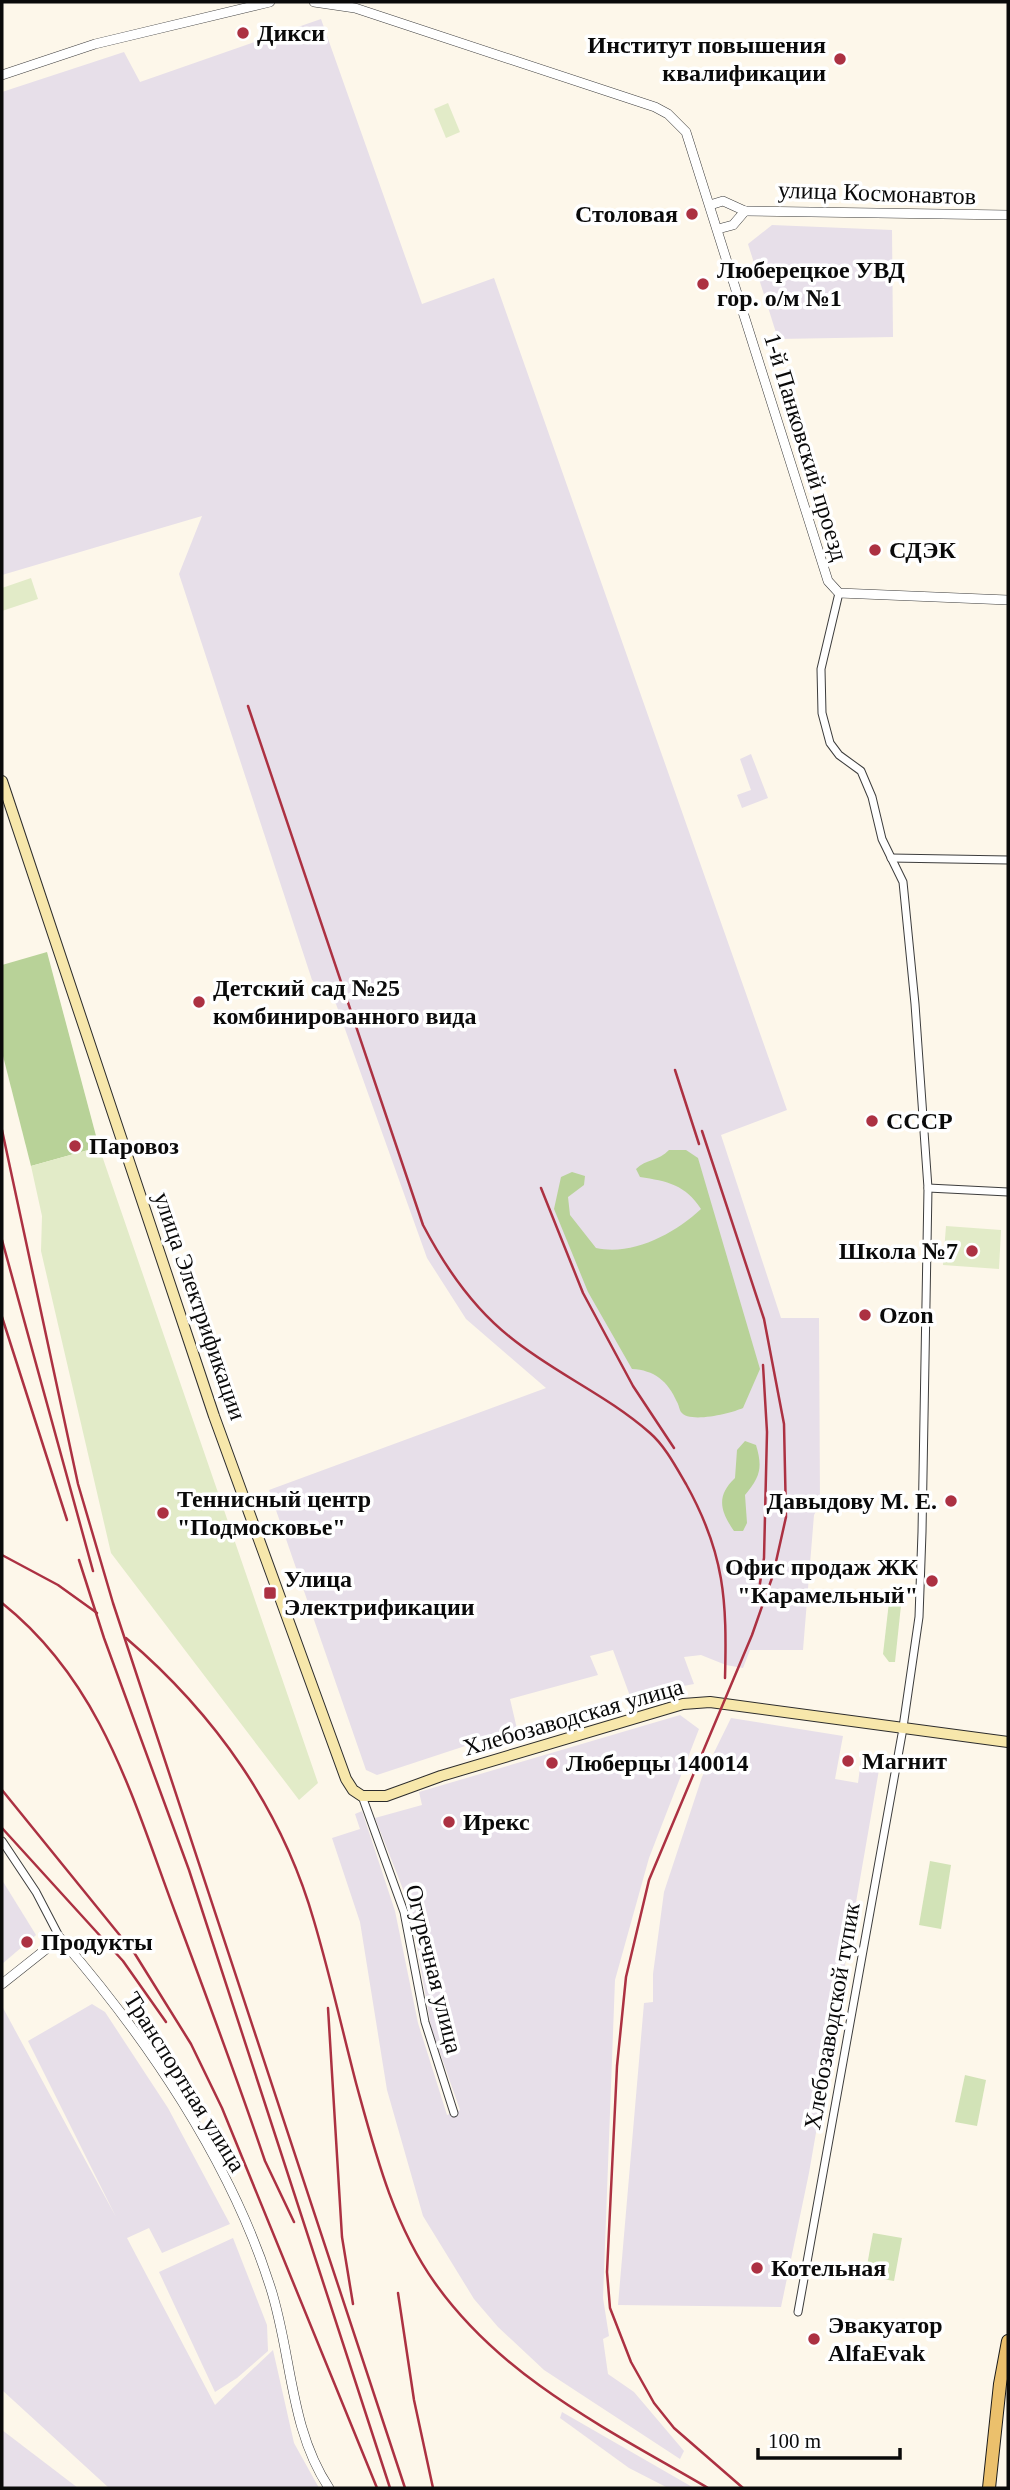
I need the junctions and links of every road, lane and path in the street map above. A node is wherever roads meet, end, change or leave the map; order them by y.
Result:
1 (270, 2) edge
2 (314, 2) edge
3 (2, 75) edge
4 (710, 205) junction
5 (745, 211) junction
6 (1008, 215) edge
7 (718, 229) junction
8 (839, 593) junction
9 (1008, 600) edge
10 (2, 781) edge
11 (891, 858) junction
12 (1008, 860) edge
13 (928, 1188) junction
14 (1008, 1192) edge
15 (903, 1727) junction
16 (1008, 1742) edge
17 (362, 1796) junction
18 (2, 1841) edge
19 (61, 1938) junction
20 (2, 1984) edge
21 (454, 2113) dead end
22 (798, 2312) dead end
23 (1008, 2341) edge
24 (329, 2488) edge
25 (989, 2488) edge

1 - 3 street
2 - 4 street, 1-й Панковский проезд
4 - 5 street
4 - 7 street, 1-й Панковский проезд
5 - 6 street, улица Космонавтов
5 - 7 street
7 - 8 street, 1-й Панковский проезд
8 - 9 street
8 - 11 street, Хлебозаводской тупик
10 - 17 main road, улица Электрификации
11 - 12 street
11 - 13 street, Хлебозаводской тупик
13 - 14 street
13 - 15 street, Хлебозаводской тупик
15 - 16 main road, Хлебозаводская улица
15 - 17 main road, Хлебозаводская улица
15 - 22 street, Хлебозаводской тупик
17 - 21 street, Огуречная улица
18 - 19 street
19 - 20 street
19 - 24 street, Транспортная улица
23 - 25 main road

